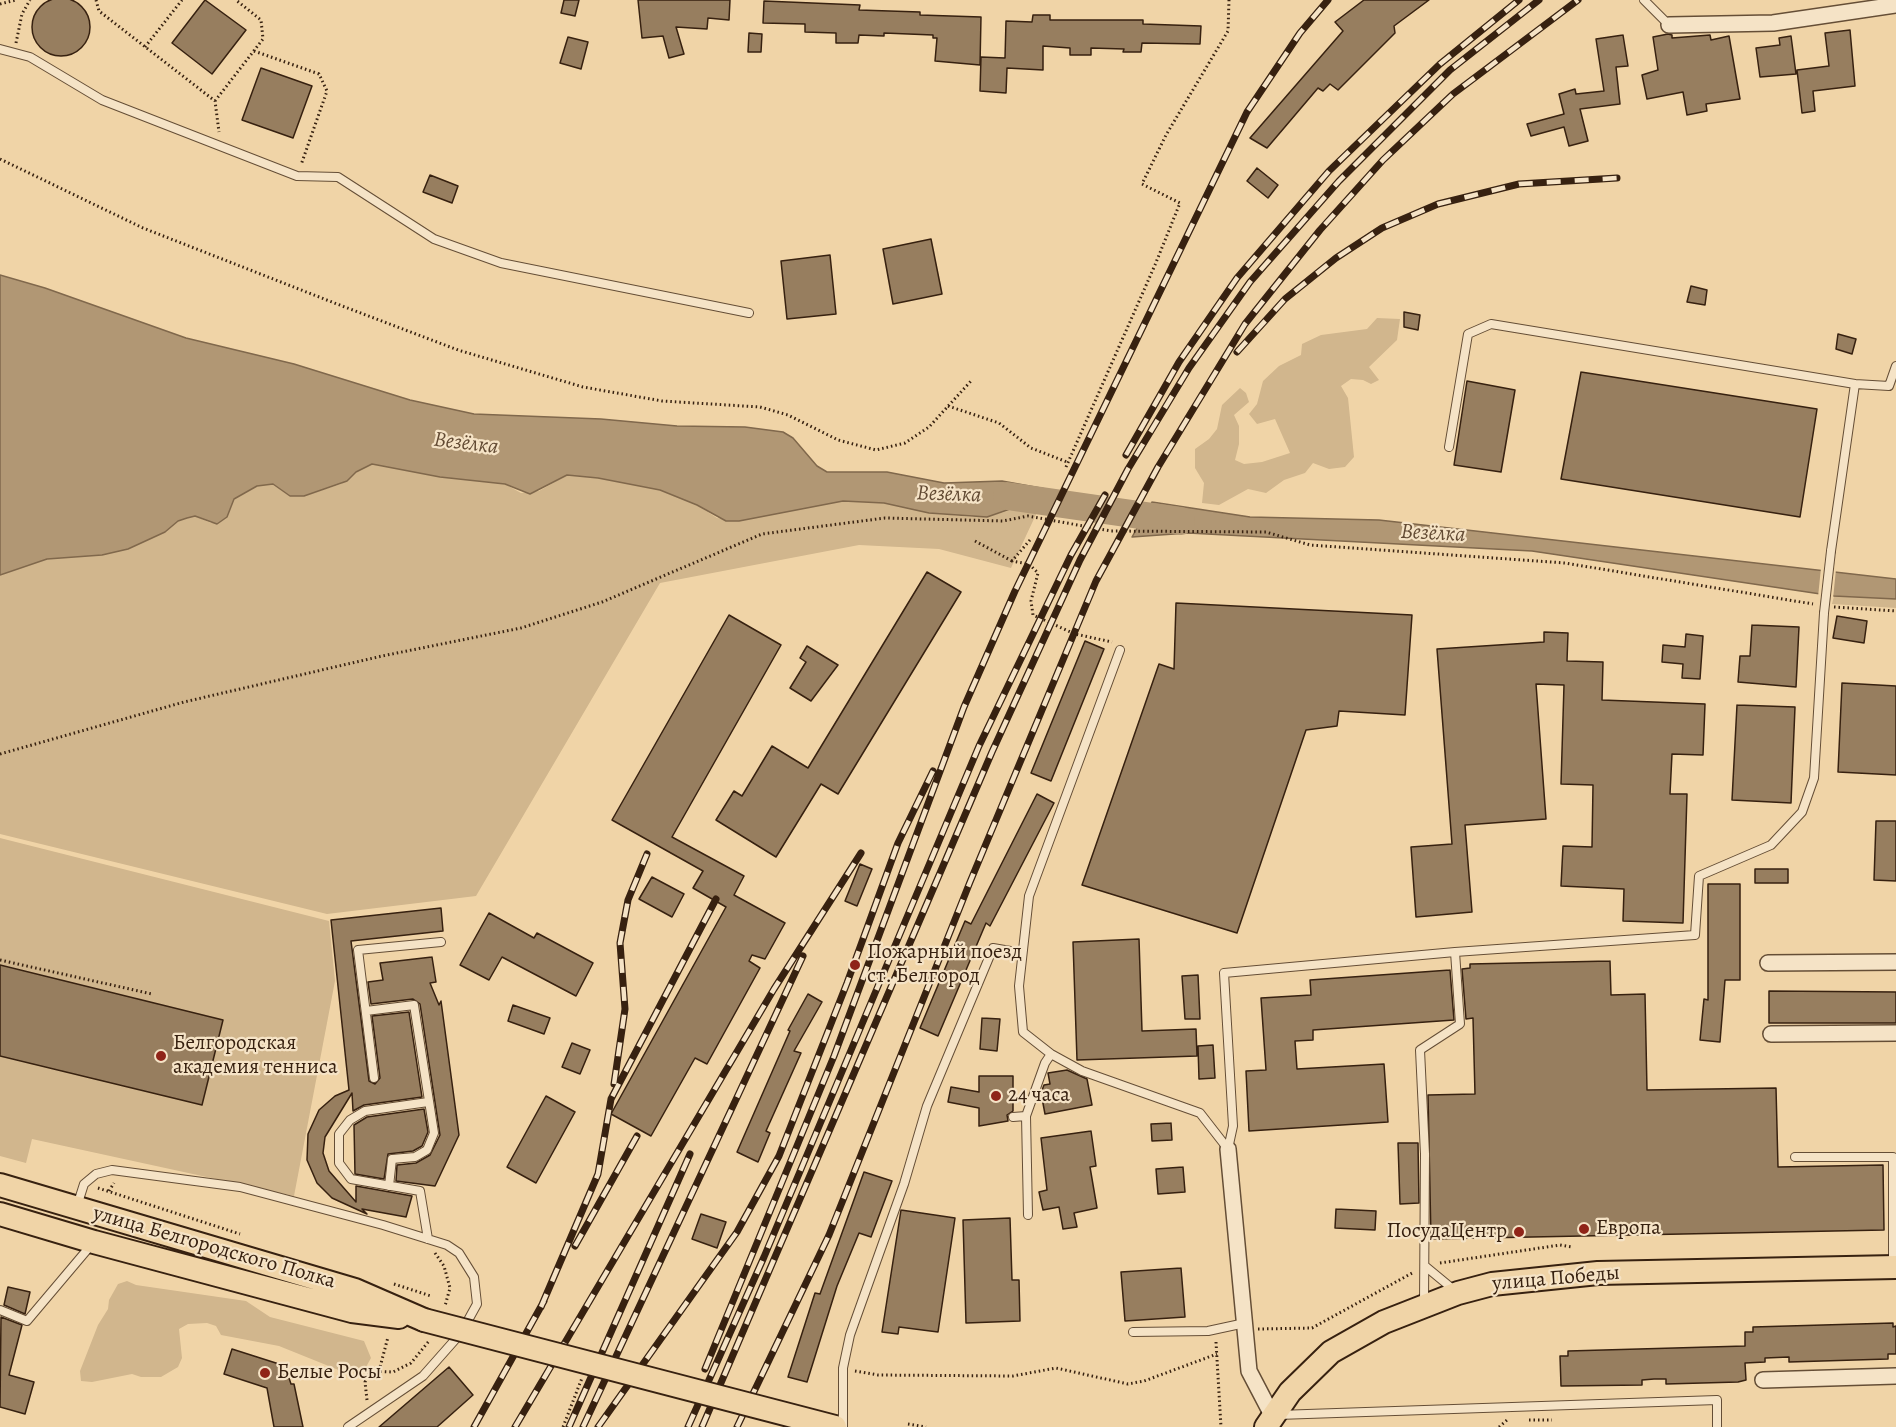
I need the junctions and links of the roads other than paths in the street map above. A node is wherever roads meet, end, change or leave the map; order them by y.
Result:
1 (1644, 0) edge
2 (1896, 5) edge
3 (1669, 25) joint
4 (0, 49) edge
5 (749, 313) dead end
6 (1896, 366) edge
7 (1855, 384) junction
8 (1449, 447) dead end
9 (1120, 650) road end
10 (441, 942) dead end
11 (1455, 952) junction
12 (1022, 953) junction
13 (1896, 962) edge
14 (1768, 963) dead end
15 (366, 1011) junction
16 (1896, 1033) edge
17 (1771, 1034) dead end
18 (1051, 1054) junction
19 (374, 1078) dead end
20 (428, 1102) junction
21 (1026, 1116) junction
22 (1013, 1117) dead end
23 (1228, 1149) junction
24 (1795, 1157) dead end
25 (0, 1185) edge
26 (389, 1186) junction
27 (77, 1208) junction
28 (0, 1214) edge
29 (1028, 1215) dead end
30 (428, 1239) junction
31 (94, 1242) junction
32 (1425, 1266) junction
33 (1895, 1267) edge
34 (1458, 1293) junction
35 (1424, 1305) junction
36 (0, 1310) edge
37 (424, 1320) junction
38 (1245, 1326) junction
39 (1133, 1332) dead end
40 (1896, 1376) edge
41 (1762, 1380) dead end
42 (1269, 1421) edge
43 (348, 1427) edge
44 (835, 1427) edge
45 (843, 1427) edge
46 (1717, 1427) edge

1 - 3 lane
2 - 3 street
4 - 5 lane
6 - 7 lane
7 - 8 lane
7 - 11 lane, bridge
9 - 12 lane
10 - 15 lane
11 - 23 lane
11 - 32 lane
12 - 18 lane
12 - 45 lane
13 - 14 street
15 - 19 lane
15 - 20 lane
16 - 17 street
18 - 21 lane
18 - 23 lane
20 - 26 lane
20 - 26 lane
21 - 22 lane
21 - 29 lane
23 - 38 street
24 - 33 lane
25 - 27 main road, улица Белгородского Полка
26 - 30 lane
27 - 30 lane
27 - 37 main road, улица Белгородского Полка
28 - 31 main road, улица Белгородского Полка
30 - 43 lane
31 - 36 lane
31 - 37 main road, улица Белгородского Полка
32 - 34 lane
32 - 35 lane
33 - 34 main road, улица Победы
34 - 35 main road, улица Победы
35 - 42 main road, улица Победы
37 - 44 main road, улица Белгородского Полка, bridge
38 - 39 lane
38 - 42 street
40 - 41 street
42 - 46 lane

